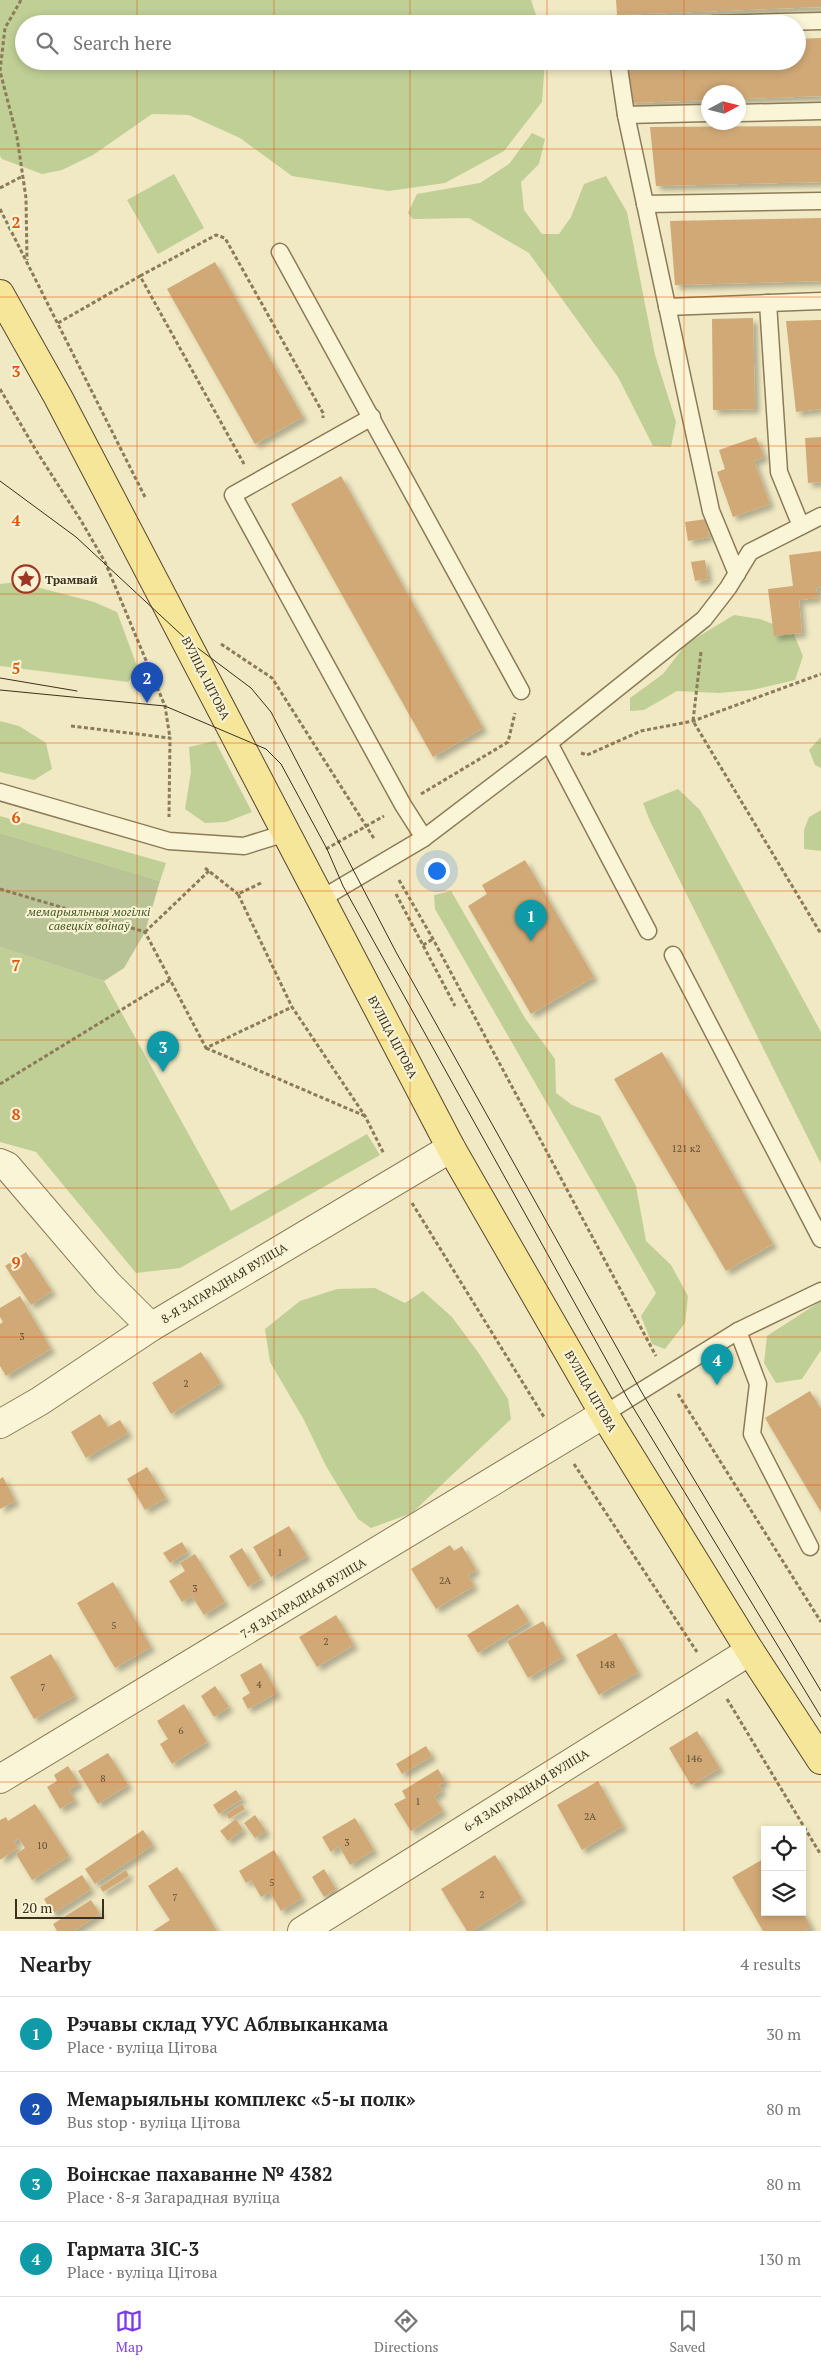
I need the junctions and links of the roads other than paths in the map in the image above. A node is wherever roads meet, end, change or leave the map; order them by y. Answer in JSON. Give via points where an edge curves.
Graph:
{"nodes":[{"id":1,"x":806,"y":21,"type":"edge"},
{"id":2,"x":821,"y":21,"type":"edge"},
{"id":3,"x":619,"y":70,"type":"edge"},
{"id":4,"x":821,"y":112,"type":"edge"},
{"id":5,"x":701,"y":113,"type":"edge"},
{"id":6,"x":746,"y":113,"type":"edge"},
{"id":7,"x":626,"y":115,"type":"junction"},
{"id":8,"x":821,"y":201,"type":"edge"},
{"id":9,"x":645,"y":204,"type":"junction"},
{"id":10,"x":280,"y":252,"type":"dead end"},
{"id":11,"x":0,"y":294,"type":"edge"},
{"id":12,"x":821,"y":301,"type":"edge"},
{"id":13,"x":768,"y":303,"type":"junction"},
{"id":14,"x":667,"y":307,"type":"junction"},
{"id":15,"x":372,"y":417,"type":"junction"},
{"id":16,"x":821,"y":516,"type":"edge"},
{"id":17,"x":801,"y":526,"type":"junction"},
{"id":18,"x":737,"y":574,"type":"junction"},
{"id":19,"x":521,"y":691,"type":"road end"},
{"id":20,"x":548,"y":743,"type":"junction"},
{"id":21,"x":0,"y":792,"type":"edge"},
{"id":22,"x":286,"y":833,"type":"junction"},
{"id":23,"x":424,"y":838,"type":"junction"},
{"id":24,"x":321,"y":899,"type":"junction"},
{"id":25,"x":648,"y":931,"type":"dead end"},
{"id":26,"x":674,"y":955,"type":"dead end"},
{"id":27,"x":451,"y":1148,"type":"junction"},
{"id":28,"x":0,"y":1163,"type":"edge"},
{"id":29,"x":821,"y":1239,"type":"edge"},
{"id":30,"x":821,"y":1291,"type":"edge"},
{"id":31,"x":151,"y":1327,"type":"junction"},
{"id":32,"x":738,"y":1331,"type":"junction"},
{"id":33,"x":604,"y":1414,"type":"junction"},
{"id":34,"x":0,"y":1424,"type":"edge"},
{"id":35,"x":810,"y":1547,"type":"dead end"},
{"id":36,"x":750,"y":1651,"type":"junction"},
{"id":37,"x":821,"y":1760,"type":"edge"},
{"id":38,"x":0,"y":1779,"type":"edge"},
{"id":39,"x":302,"y":1931,"type":"edge"}],
"edges":[{"from":1,"to":2,"type":"lane"},
{"from":3,"to":7,"type":"lane"},
{"from":4,"to":6,"type":"lane"},
{"from":5,"to":7,"type":"lane"},
{"from":7,"to":9,"type":"lane"},
{"from":8,"to":9,"type":"lane"},
{"from":9,"to":14,"type":"lane"},
{"from":10,"to":15,"type":"lane"},
{"from":11,"to":22,"type":"main road","name":"ВУЛІЦА ЦІТОВА","via":[[58,397]]},
{"from":12,"to":13,"type":"lane"},
{"from":13,"to":14,"type":"lane"},
{"from":13,"to":17,"type":"lane","via":[[779,472]]},
{"from":14,"to":18,"type":"lane","via":[[711,511]]},
{"from":15,"to":19,"type":"lane"},
{"from":15,"to":23,"type":"lane","via":[[233,495]]},
{"from":16,"to":17,"type":"lane"},
{"from":17,"to":18,"type":"lane","via":[[750,552]]},
{"from":18,"to":20,"type":"lane","via":[[704,619]]},
{"from":20,"to":23,"type":"lane"},
{"from":20,"to":25,"type":"lane"},
{"from":21,"to":22,"type":"lane","via":[[169,841],[244,846]]},
{"from":22,"to":24,"type":"main road","name":"ВУЛІЦА ЦІТОВА"},
{"from":23,"to":24,"type":"lane"},
{"from":24,"to":27,"type":"main road","name":"ВУЛІЦА ЦІТОВА"},
{"from":26,"to":29,"type":"lane"},
{"from":27,"to":31,"type":"street","name":"8-Я ЗАГАРАДНАЯ ВУЛІЦА"},
{"from":27,"to":33,"type":"main road","name":"ВУЛІЦА ЦІТОВА"},
{"from":28,"to":31,"type":"street","via":[[7,1166],[107,1283]]},
{"from":30,"to":32,"type":"lane"},
{"from":31,"to":34,"type":"street","name":"8-Я ЗАГАРАДНАЯ ВУЛІЦА"},
{"from":32,"to":33,"type":"lane"},
{"from":32,"to":35,"type":"lane","via":[[758,1384],[752,1434]]},
{"from":33,"to":36,"type":"main road","name":"ВУЛІЦА ЦІТОВА"},
{"from":33,"to":38,"type":"street","name":"7-Я ЗАГАРАДНАЯ ВУЛІЦА"},
{"from":36,"to":37,"type":"main road","name":"ВУЛІЦА ЦІТОВА"},
{"from":36,"to":39,"type":"street","name":"6-Я ЗАГАРАДНАЯ ВУЛІЦА"}]}
